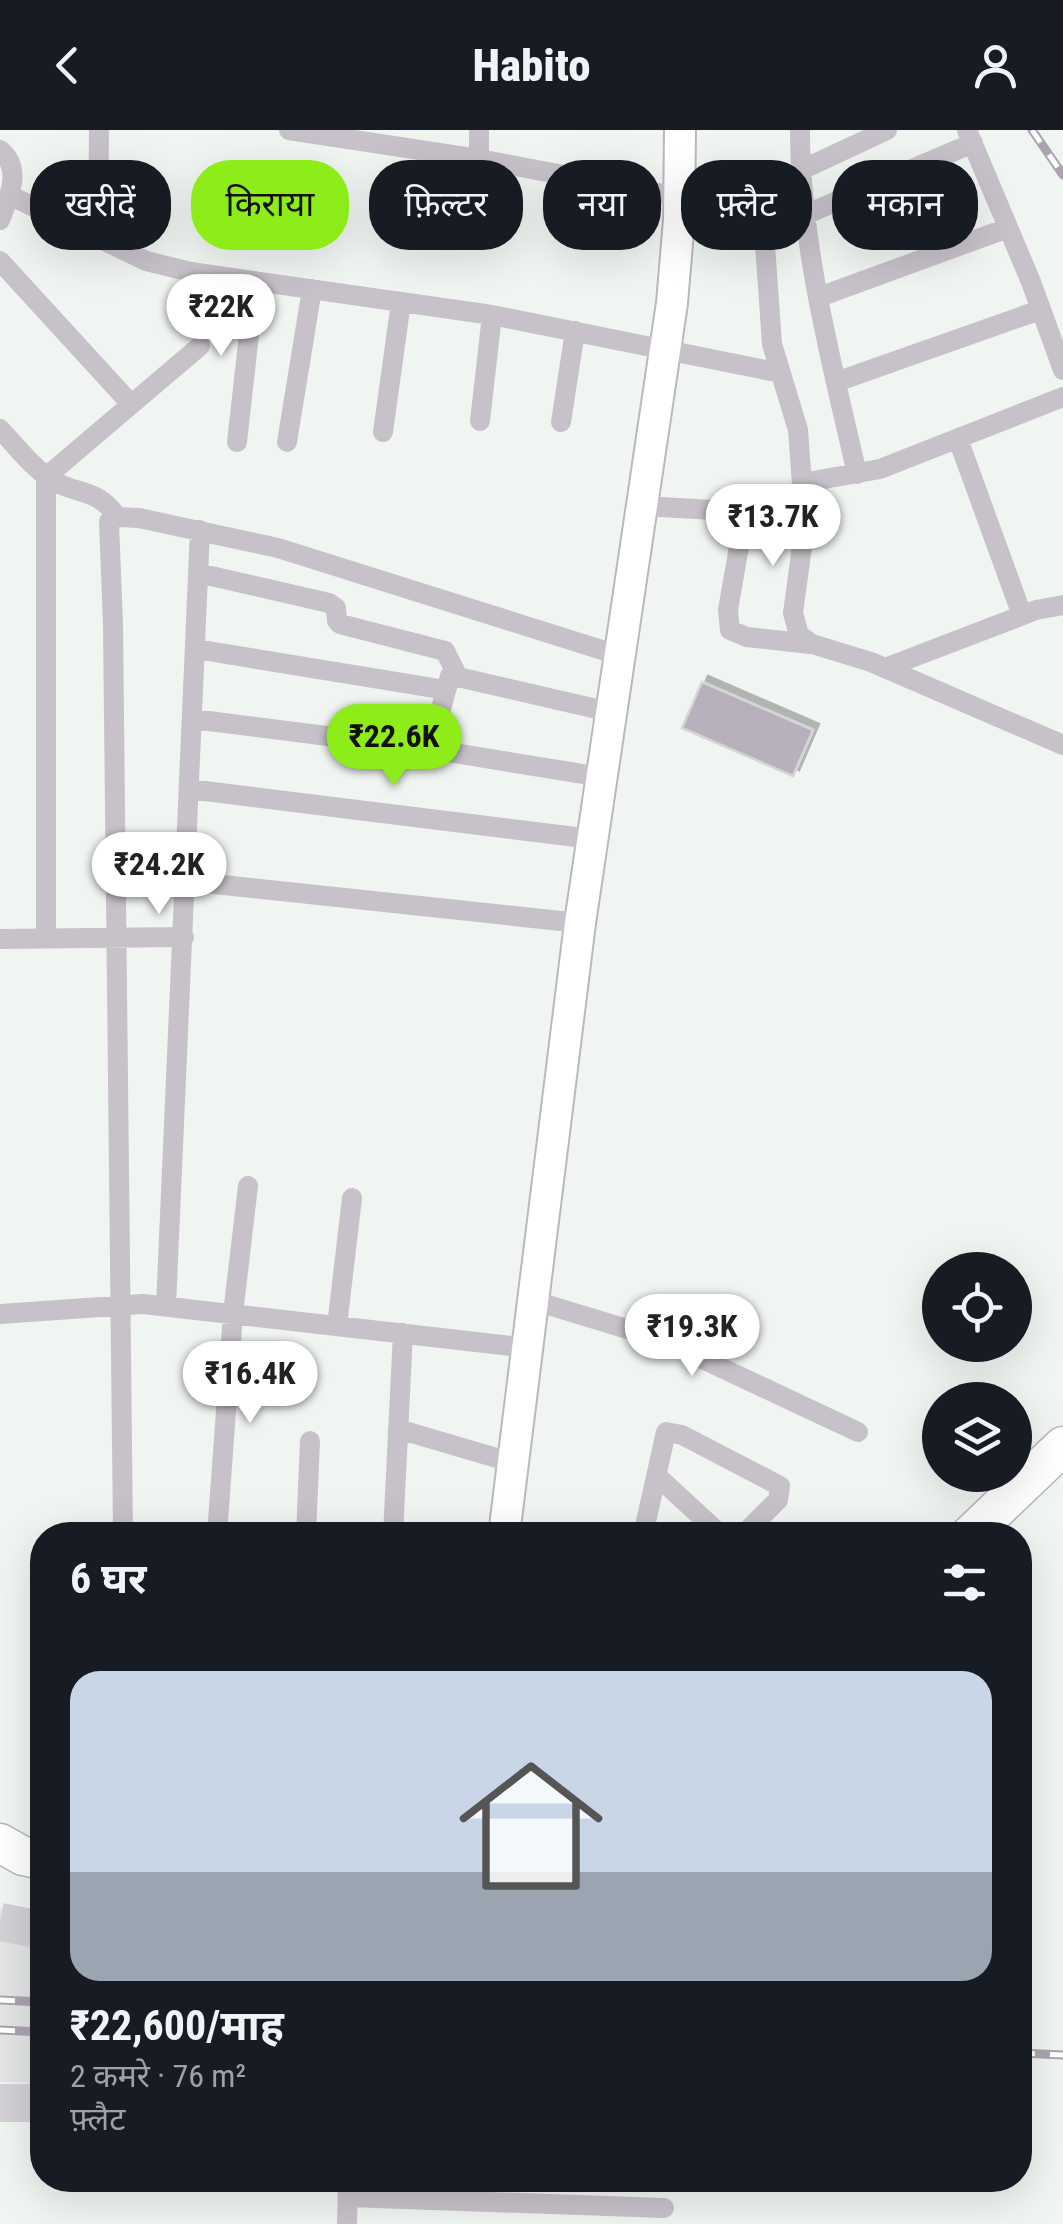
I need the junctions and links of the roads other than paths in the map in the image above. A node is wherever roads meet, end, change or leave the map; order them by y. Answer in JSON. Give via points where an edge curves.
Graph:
{"nodes":[{"id":1,"x":99,"y":130,"type":"edge"},
{"id":2,"x":289,"y":130,"type":"edge"},
{"id":3,"x":478,"y":130,"type":"edge"},
{"id":4,"x":680,"y":130,"type":"edge"},
{"id":5,"x":800,"y":130,"type":"edge"},
{"id":6,"x":887,"y":130,"type":"edge"},
{"id":7,"x":970,"y":136,"type":"edge"},
{"id":8,"x":0,"y":150,"type":"edge"},
{"id":9,"x":479,"y":158,"type":"junction"},
{"id":10,"x":99,"y":160,"type":"edge"},
{"id":11,"x":801,"y":160,"type":"edge"},
{"id":12,"x":812,"y":163,"type":"edge"},
{"id":13,"x":10,"y":195,"type":"junction"},
{"id":14,"x":30,"y":205,"type":"edge"},
{"id":15,"x":679,"y":208,"type":"junction"},
{"id":16,"x":812,"y":212,"type":"edge"},
{"id":17,"x":0,"y":220,"type":"edge"},
{"id":18,"x":1008,"y":228,"type":"junction"},
{"id":19,"x":812,"y":246,"type":"edge"},
{"id":20,"x":123,"y":250,"type":"edge"},
{"id":21,"x":766,"y":250,"type":"edge"},
{"id":22,"x":0,"y":261,"type":"edge"},
{"id":23,"x":255,"y":281,"type":"junction"},
{"id":24,"x":312,"y":289,"type":"junction"},
{"id":25,"x":820,"y":296,"type":"junction"},
{"id":26,"x":401,"y":302,"type":"junction"},
{"id":27,"x":1040,"y":310,"type":"junction"},
{"id":28,"x":492,"y":315,"type":"junction"},
{"id":29,"x":576,"y":330,"type":"junction"},
{"id":30,"x":200,"y":346,"type":"dead end"},
{"id":31,"x":666,"y":348,"type":"junction"},
{"id":32,"x":1063,"y":370,"type":"edge"},
{"id":33,"x":781,"y":373,"type":"junction"},
{"id":34,"x":836,"y":382,"type":"junction"},
{"id":35,"x":1063,"y":398,"type":"edge"},
{"id":36,"x":131,"y":404,"type":"junction"},
{"id":37,"x":480,"y":421,"type":"dead end"},
{"id":38,"x":561,"y":422,"type":"dead end"},
{"id":39,"x":0,"y":429,"type":"edge"},
{"id":40,"x":383,"y":432,"type":"dead end"},
{"id":41,"x":958,"y":439,"type":"junction"},
{"id":42,"x":237,"y":442,"type":"dead end"},
{"id":43,"x":287,"y":442,"type":"dead end"},
{"id":44,"x":857,"y":474,"type":"junction"},
{"id":45,"x":46,"y":477,"type":"junction"},
{"id":46,"x":802,"y":483,"type":"junction"},
{"id":47,"x":642,"y":506,"type":"junction"},
{"id":48,"x":745,"y":512,"type":"junction"},
{"id":49,"x":804,"y":514,"type":"junction"},
{"id":50,"x":117,"y":517,"type":"junction"},
{"id":51,"x":200,"y":530,"type":"junction"},
{"id":52,"x":198,"y":573,"type":"junction"},
{"id":53,"x":1063,"y":605,"type":"edge"},
{"id":54,"x":1022,"y":615,"type":"junction"},
{"id":55,"x":812,"y":644,"type":"junction"},
{"id":56,"x":196,"y":649,"type":"junction"},
{"id":57,"x":618,"y":654,"type":"junction"},
{"id":58,"x":885,"y":668,"type":"junction"},
{"id":59,"x":449,"y":680,"type":"junction"},
{"id":60,"x":610,"y":712,"type":"junction"},
{"id":61,"x":193,"y":719,"type":"junction"},
{"id":62,"x":1063,"y":745,"type":"edge"},
{"id":63,"x":430,"y":749,"type":"junction"},
{"id":64,"x":601,"y":776,"type":"junction"},
{"id":65,"x":189,"y":789,"type":"junction"},
{"id":66,"x":592,"y":839,"type":"junction"},
{"id":67,"x":186,"y":881,"type":"junction"},
{"id":68,"x":580,"y":924,"type":"junction"},
{"id":69,"x":117,"y":936,"type":"junction"},
{"id":70,"x":184,"y":937,"type":"junction"},
{"id":71,"x":46,"y":938,"type":"junction"},
{"id":72,"x":0,"y":939,"type":"edge"},
{"id":73,"x":248,"y":1186,"type":"dead end"},
{"id":74,"x":352,"y":1198,"type":"dead end"},
{"id":75,"x":535,"y":1301,"type":"junction"},
{"id":76,"x":121,"y":1303,"type":"junction"},
{"id":77,"x":166,"y":1306,"type":"junction"},
{"id":78,"x":0,"y":1314,"type":"edge"},
{"id":79,"x":234,"y":1314,"type":"junction"},
{"id":80,"x":336,"y":1326,"type":"junction"},
{"id":81,"x":403,"y":1334,"type":"junction"},
{"id":82,"x":529,"y":1348,"type":"junction"},
{"id":83,"x":398,"y":1429,"type":"junction"},
{"id":84,"x":858,"y":1432,"type":"dead end"},
{"id":85,"x":310,"y":1440,"type":"dead end"},
{"id":86,"x":1063,"y":1446,"type":"edge"},
{"id":87,"x":514,"y":1464,"type":"junction"},
{"id":88,"x":656,"y":1474,"type":"junction"},
{"id":89,"x":123,"y":1522,"type":"edge"},
{"id":90,"x":219,"y":1522,"type":"edge"},
{"id":91,"x":307,"y":1522,"type":"edge"},
{"id":92,"x":394,"y":1522,"type":"edge"},
{"id":93,"x":506,"y":1522,"type":"edge"},
{"id":94,"x":646,"y":1522,"type":"edge"},
{"id":95,"x":707,"y":1522,"type":"edge"},
{"id":96,"x":756,"y":1522,"type":"edge"},
{"id":97,"x":984,"y":1522,"type":"edge"},
{"id":98,"x":0,"y":1842,"type":"edge"},
{"id":99,"x":30,"y":1857,"type":"edge"},
{"id":100,"x":0,"y":1866,"type":"edge"},
{"id":101,"x":30,"y":1877,"type":"edge"},
{"id":102,"x":348,"y":2192,"type":"edge"},
{"id":103,"x":411,"y":2192,"type":"edge"},
{"id":104,"x":664,"y":2208,"type":"dead end"},
{"id":105,"x":347,"y":2224,"type":"edge"}],
"edges":[{"from":1,"to":10,"type":"street"},
{"from":2,"to":9,"type":"street"},
{"from":3,"to":9,"type":"street"},
{"from":4,"to":15,"type":"main road"},
{"from":5,"to":11,"type":"street"},
{"from":6,"to":12,"type":"street"},
{"from":7,"to":16,"type":"street"},
{"from":7,"to":18,"type":"street"},
{"from":8,"to":13,"type":"street","via":[[12,165]]},
{"from":9,"to":15,"type":"street"},
{"from":13,"to":14,"type":"street"},
{"from":13,"to":17,"type":"street"},
{"from":15,"to":31,"type":"main road"},
{"from":18,"to":25,"type":"street"},
{"from":18,"to":27,"type":"street"},
{"from":19,"to":25,"type":"street"},
{"from":20,"to":23,"type":"street","via":[[190,272]]},
{"from":21,"to":33,"type":"street","via":[[772,344]]},
{"from":22,"to":36,"type":"street"},
{"from":23,"to":24,"type":"street"},
{"from":23,"to":42,"type":"street"},
{"from":24,"to":26,"type":"street"},
{"from":24,"to":43,"type":"street"},
{"from":25,"to":34,"type":"street"},
{"from":26,"to":28,"type":"street"},
{"from":26,"to":40,"type":"street"},
{"from":27,"to":32,"type":"street"},
{"from":27,"to":34,"type":"street"},
{"from":28,"to":29,"type":"street"},
{"from":28,"to":37,"type":"street"},
{"from":29,"to":31,"type":"street"},
{"from":29,"to":38,"type":"street"},
{"from":30,"to":36,"type":"street"},
{"from":31,"to":33,"type":"street"},
{"from":31,"to":47,"type":"main road"},
{"from":33,"to":46,"type":"street","via":[[796,416]]},
{"from":34,"to":44,"type":"street"},
{"from":35,"to":41,"type":"street"},
{"from":36,"to":45,"type":"street"},
{"from":39,"to":45,"type":"street"},
{"from":41,"to":44,"type":"street"},
{"from":41,"to":54,"type":"street"},
{"from":44,"to":46,"type":"street"},
{"from":45,"to":50,"type":"street","via":[[102,498]]},
{"from":45,"to":71,"type":"street"},
{"from":46,"to":49,"type":"street"},
{"from":47,"to":48,"type":"street"},
{"from":47,"to":57,"type":"main road"},
{"from":48,"to":49,"type":"street"},
{"from":48,"to":55,"type":"street","via":[[730,630]]},
{"from":49,"to":55,"type":"street","via":[[792,613],[799,635]]},
{"from":50,"to":51,"type":"street"},
{"from":50,"to":69,"type":"street","via":[[108,530]]},
{"from":51,"to":52,"type":"street"},
{"from":51,"to":57,"type":"street"},
{"from":52,"to":56,"type":"street"},
{"from":52,"to":59,"type":"street","via":[[328,603],[340,624],[446,651]]},
{"from":53,"to":54,"type":"street"},
{"from":54,"to":58,"type":"street"},
{"from":55,"to":58,"type":"street"},
{"from":56,"to":59,"type":"street"},
{"from":56,"to":61,"type":"street"},
{"from":57,"to":60,"type":"main road"},
{"from":58,"to":62,"type":"street"},
{"from":59,"to":60,"type":"street"},
{"from":59,"to":63,"type":"street"},
{"from":60,"to":64,"type":"main road"},
{"from":61,"to":63,"type":"street"},
{"from":61,"to":65,"type":"street"},
{"from":63,"to":64,"type":"street"},
{"from":64,"to":66,"type":"main road"},
{"from":65,"to":66,"type":"street"},
{"from":65,"to":67,"type":"street"},
{"from":66,"to":68,"type":"main road"},
{"from":67,"to":68,"type":"street"},
{"from":67,"to":70,"type":"street"},
{"from":68,"to":75,"type":"main road"},
{"from":69,"to":70,"type":"street"},
{"from":69,"to":71,"type":"street"},
{"from":69,"to":76,"type":"street"},
{"from":70,"to":77,"type":"street"},
{"from":71,"to":72,"type":"street"},
{"from":73,"to":79,"type":"street"},
{"from":74,"to":80,"type":"street"},
{"from":75,"to":82,"type":"main road"},
{"from":75,"to":84,"type":"street","via":[[660,1339]]},
{"from":76,"to":77,"type":"street"},
{"from":76,"to":78,"type":"street"},
{"from":76,"to":89,"type":"street"},
{"from":77,"to":79,"type":"street"},
{"from":79,"to":80,"type":"street"},
{"from":79,"to":90,"type":"street"},
{"from":80,"to":81,"type":"street"},
{"from":81,"to":82,"type":"street"},
{"from":81,"to":83,"type":"street"},
{"from":82,"to":87,"type":"main road"},
{"from":83,"to":87,"type":"street"},
{"from":83,"to":92,"type":"street"},
{"from":85,"to":91,"type":"street"},
{"from":86,"to":97,"type":"highway"},
{"from":87,"to":93,"type":"main road"},
{"from":88,"to":94,"type":"street"},
{"from":88,"to":95,"type":"street"},
{"from":88,"to":96,"type":"street","via":[[662,1437],[672,1432],[780,1486],[778,1500]]},
{"from":98,"to":99,"type":"highway"},
{"from":100,"to":101,"type":"highway"},
{"from":102,"to":105,"type":"street"},
{"from":103,"to":104,"type":"street"}]}
